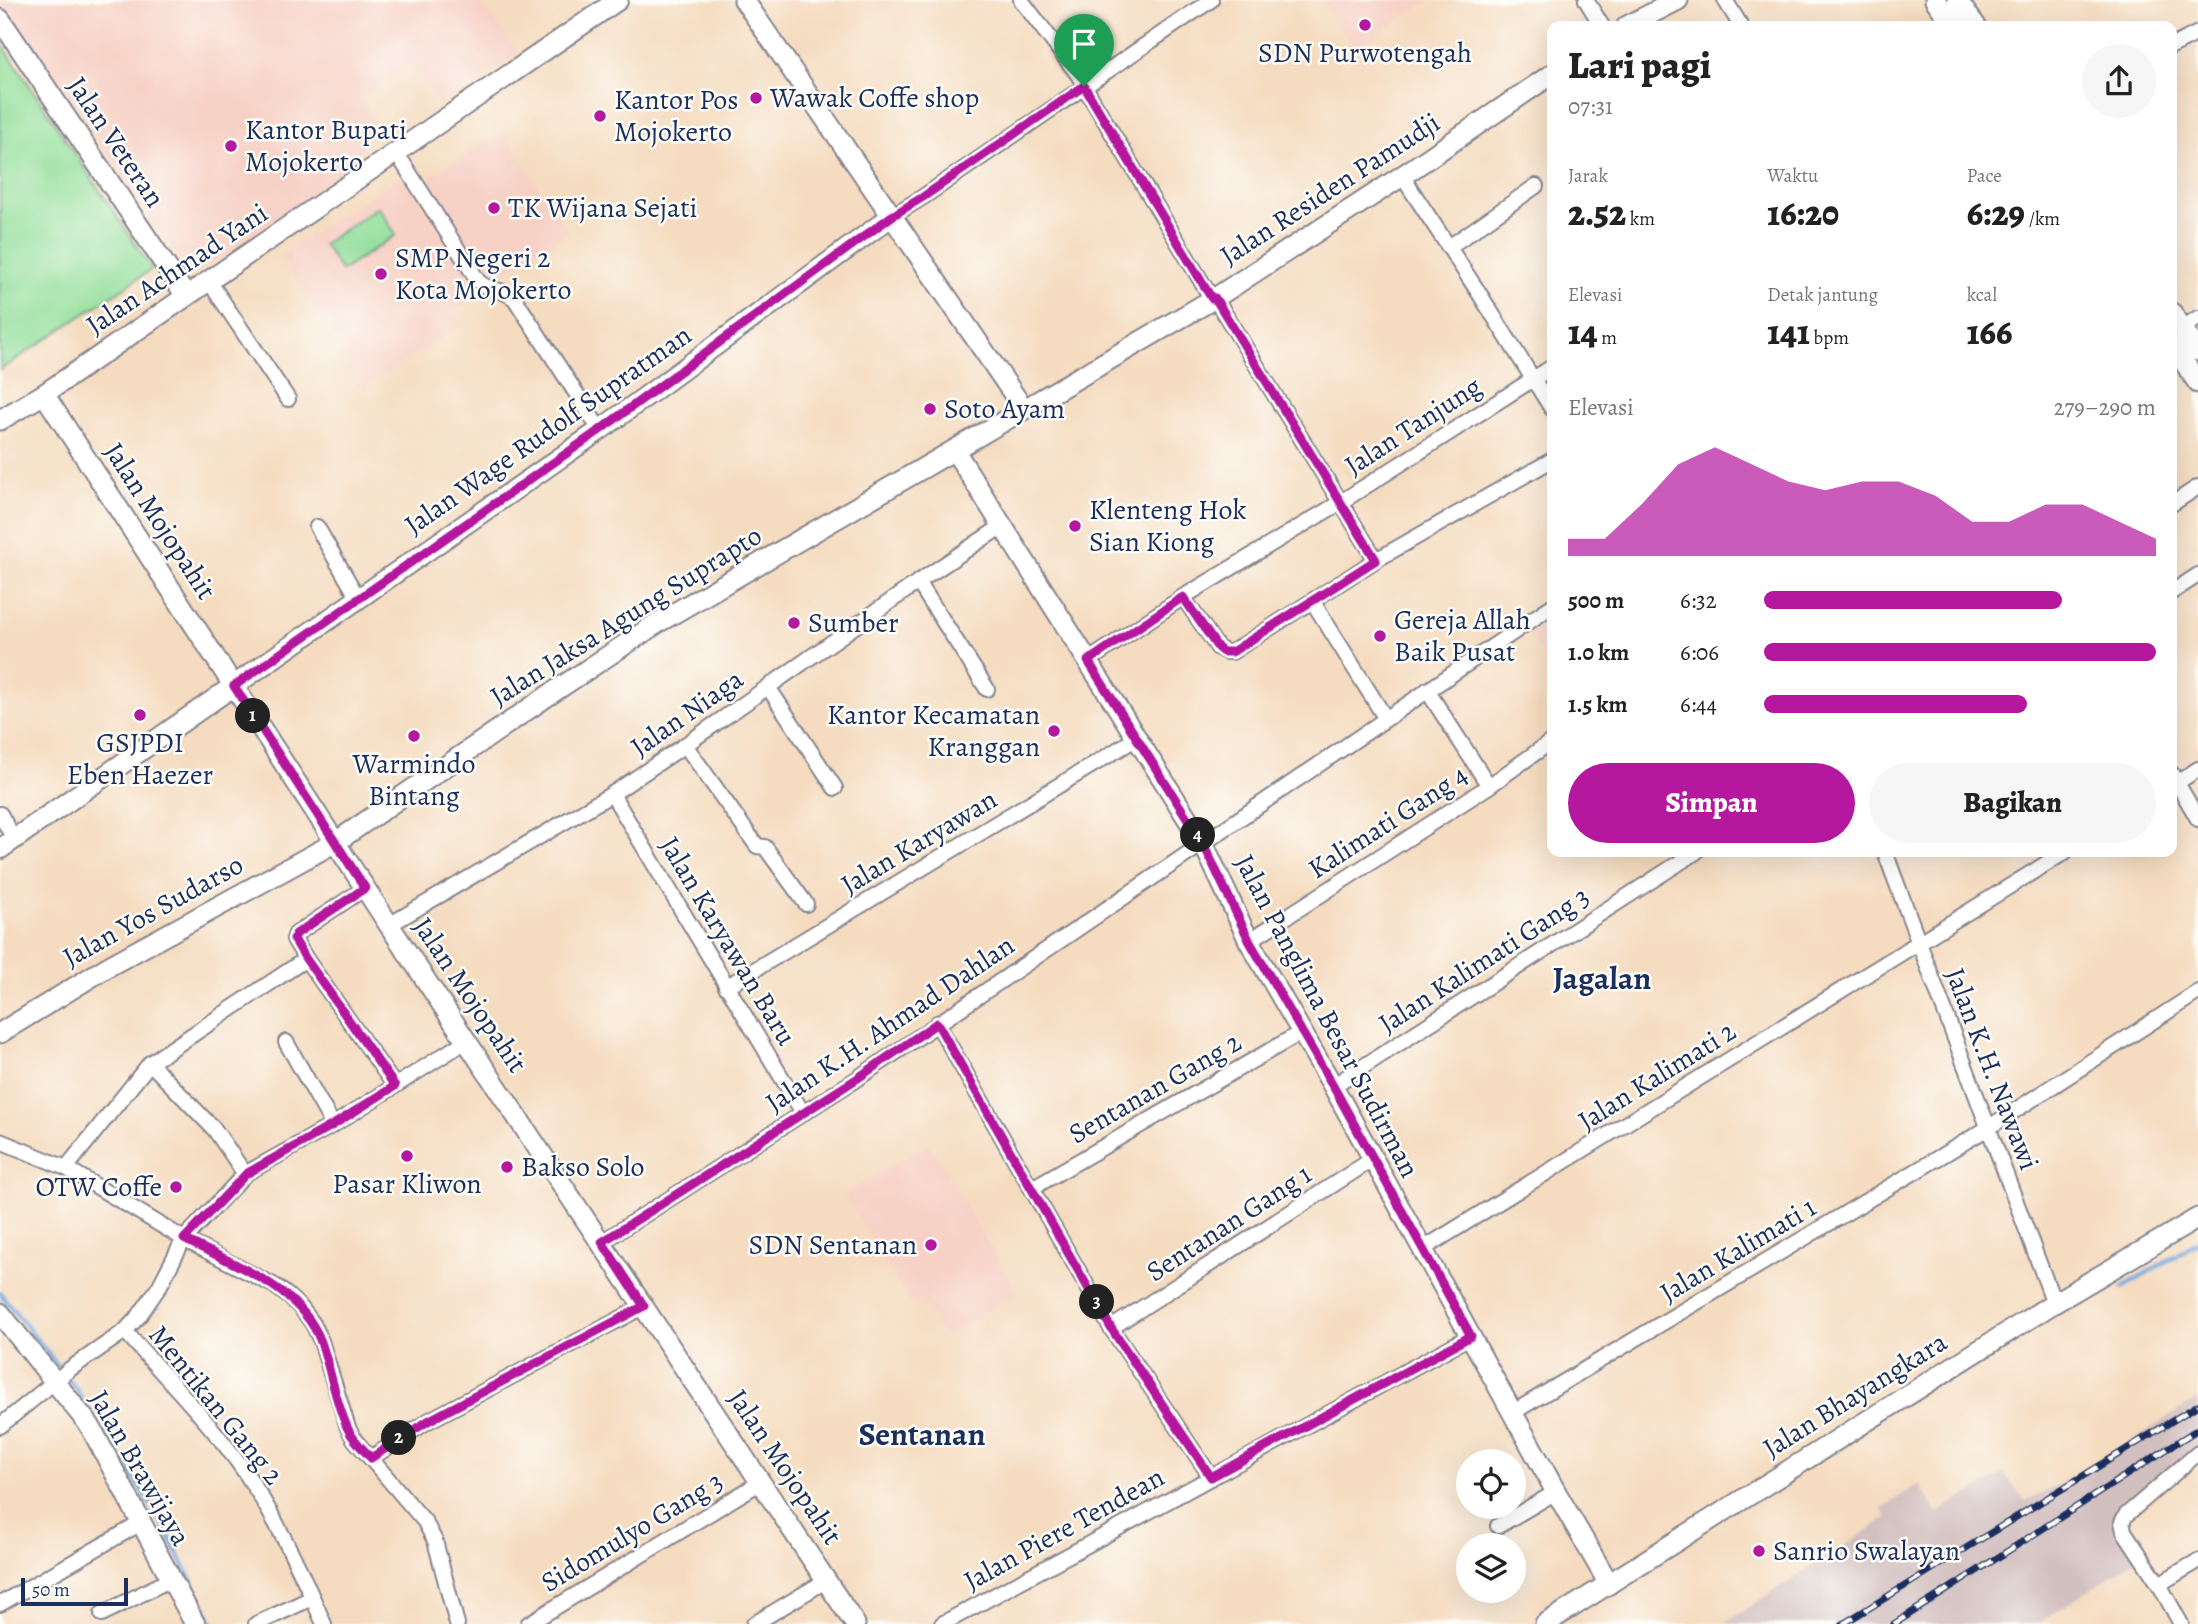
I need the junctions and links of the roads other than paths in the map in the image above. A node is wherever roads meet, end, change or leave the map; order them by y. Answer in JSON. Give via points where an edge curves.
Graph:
{"nodes":[{"id":1,"x":618,"y":0,"type":"edge"},
{"id":2,"x":744,"y":0,"type":"edge"},
{"id":3,"x":1021,"y":0,"type":"edge"},
{"id":4,"x":1211,"y":0,"type":"edge"},
{"id":5,"x":1586,"y":0,"type":"edge"},
{"id":6,"x":1678,"y":0,"type":"edge"},
{"id":7,"x":1725,"y":0,"type":"edge"},
{"id":8,"x":1935,"y":0,"type":"edge"},
{"id":9,"x":1957,"y":0,"type":"edge"},
{"id":10,"x":0,"y":19,"type":"edge"},
{"id":11,"x":1599,"y":21,"type":"edge"},
{"id":12,"x":1637,"y":21,"type":"edge"},
{"id":13,"x":1738,"y":21,"type":"edge"},
{"id":14,"x":1950,"y":21,"type":"edge"},
{"id":15,"x":1972,"y":21,"type":"edge"},
{"id":16,"x":2198,"y":33,"type":"edge"},
{"id":17,"x":2177,"y":44,"type":"edge"},
{"id":18,"x":1547,"y":77,"type":"edge"},
{"id":19,"x":1085,"y":86,"type":"junction"},
{"id":20,"x":396,"y":152,"type":"junction"},
{"id":21,"x":1402,"y":176,"type":"junction"},
{"id":22,"x":1536,"y":186,"type":"dead end"},
{"id":23,"x":892,"y":216,"type":"junction"},
{"id":24,"x":1449,"y":247,"type":"junction"},
{"id":25,"x":209,"y":281,"type":"junction"},
{"id":26,"x":186,"y":296,"type":"junction"},
{"id":27,"x":1214,"y":298,"type":"junction"},
{"id":28,"x":2185,"y":337,"type":"edge"},
{"id":29,"x":1547,"y":370,"type":"edge"},
{"id":30,"x":1533,"y":379,"type":"junction"},
{"id":31,"x":2198,"y":383,"type":"edge"},
{"id":32,"x":44,"y":394,"type":"junction"},
{"id":33,"x":288,"y":399,"type":"dead end"},
{"id":34,"x":1547,"y":401,"type":"edge"},
{"id":35,"x":1023,"y":408,"type":"junction"},
{"id":36,"x":0,"y":420,"type":"edge"},
{"id":37,"x":600,"y":430,"type":"junction"},
{"id":38,"x":955,"y":451,"type":"junction"},
{"id":39,"x":1547,"y":463,"type":"edge"},
{"id":40,"x":2198,"y":487,"type":"edge"},
{"id":41,"x":2177,"y":500,"type":"edge"},
{"id":42,"x":1341,"y":502,"type":"junction"},
{"id":43,"x":1002,"y":526,"type":"junction"},
{"id":44,"x":317,"y":527,"type":"dead end"},
{"id":45,"x":1376,"y":560,"type":"junction"},
{"id":46,"x":2198,"y":575,"type":"edge"},
{"id":47,"x":918,"y":582,"type":"junction"},
{"id":48,"x":2177,"y":589,"type":"edge"},
{"id":49,"x":1183,"y":597,"type":"junction"},
{"id":50,"x":358,"y":598,"type":"junction"},
{"id":51,"x":1313,"y":602,"type":"junction"},
{"id":52,"x":1547,"y":609,"type":"edge"},
{"id":53,"x":1088,"y":661,"type":"junction"},
{"id":54,"x":234,"y":686,"type":"junction"},
{"id":55,"x":768,"y":687,"type":"junction"},
{"id":56,"x":986,"y":689,"type":"dead end"},
{"id":57,"x":1427,"y":690,"type":"junction"},
{"id":58,"x":1386,"y":719,"type":"junction"},
{"id":59,"x":1137,"y":738,"type":"junction"},
{"id":60,"x":685,"y":745,"type":"junction"},
{"id":61,"x":1547,"y":745,"type":"edge"},
{"id":62,"x":2198,"y":769,"type":"edge"},
{"id":63,"x":2177,"y":778,"type":"edge"},
{"id":64,"x":1489,"y":786,"type":"junction"},
{"id":65,"x":2177,"y":786,"type":"edge"},
{"id":66,"x":835,"y":789,"type":"dead end"},
{"id":67,"x":612,"y":794,"type":"junction"},
{"id":68,"x":0,"y":814,"type":"edge"},
{"id":69,"x":2198,"y":819,"type":"edge"},
{"id":70,"x":336,"y":842,"type":"junction"},
{"id":71,"x":1203,"y":843,"type":"junction"},
{"id":72,"x":7,"y":844,"type":"edge"},
{"id":73,"x":1688,"y":857,"type":"edge"},
{"id":74,"x":1887,"y":857,"type":"edge"},
{"id":75,"x":2057,"y":857,"type":"edge"},
{"id":76,"x":365,"y":888,"type":"junction"},
{"id":77,"x":806,"y":904,"type":"dead end"},
{"id":78,"x":389,"y":925,"type":"junction"},
{"id":79,"x":1250,"y":942,"type":"junction"},
{"id":80,"x":1918,"y":944,"type":"junction"},
{"id":81,"x":306,"y":959,"type":"junction"},
{"id":82,"x":726,"y":987,"type":"junction"},
{"id":83,"x":2198,"y":992,"type":"edge"},
{"id":84,"x":937,"y":1023,"type":"junction"},
{"id":85,"x":0,"y":1032,"type":"edge"},
{"id":86,"x":1302,"y":1032,"type":"junction"},
{"id":87,"x":466,"y":1041,"type":"junction"},
{"id":88,"x":286,"y":1042,"type":"dead end"},
{"id":89,"x":150,"y":1063,"type":"junction"},
{"id":90,"x":395,"y":1086,"type":"junction"},
{"id":91,"x":1333,"y":1086,"type":"junction"},
{"id":92,"x":803,"y":1113,"type":"junction"},
{"id":93,"x":333,"y":1125,"type":"junction"},
{"id":94,"x":1988,"y":1128,"type":"junction"},
{"id":95,"x":0,"y":1141,"type":"edge"},
{"id":96,"x":1373,"y":1159,"type":"junction"},
{"id":97,"x":66,"y":1168,"type":"junction"},
{"id":98,"x":246,"y":1174,"type":"junction"},
{"id":99,"x":1032,"y":1188,"type":"junction"},
{"id":100,"x":2198,"y":1218,"type":"edge"},
{"id":101,"x":184,"y":1239,"type":"junction"},
{"id":102,"x":602,"y":1242,"type":"junction"},
{"id":103,"x":1423,"y":1250,"type":"junction"},
{"id":104,"x":2054,"y":1303,"type":"junction"},
{"id":105,"x":644,"y":1306,"type":"junction"},
{"id":106,"x":4,"y":1325,"type":"edge"},
{"id":107,"x":1111,"y":1328,"type":"junction"},
{"id":108,"x":125,"y":1331,"type":"junction"},
{"id":109,"x":1471,"y":1336,"type":"junction"},
{"id":110,"x":62,"y":1375,"type":"junction"},
{"id":111,"x":1513,"y":1413,"type":"junction"},
{"id":112,"x":0,"y":1426,"type":"edge"},
{"id":113,"x":2198,"y":1453,"type":"edge"},
{"id":114,"x":371,"y":1458,"type":"junction"},
{"id":115,"x":1211,"y":1477,"type":"junction"},
{"id":116,"x":761,"y":1482,"type":"junction"},
{"id":117,"x":1556,"y":1492,"type":"junction"},
{"id":118,"x":141,"y":1523,"type":"junction"},
{"id":119,"x":1498,"y":1526,"type":"dead end"},
{"id":120,"x":2198,"y":1560,"type":"edge"},
{"id":121,"x":171,"y":1579,"type":"junction"},
{"id":122,"x":827,"y":1580,"type":"junction"},
{"id":123,"x":1609,"y":1584,"type":"junction"},
{"id":124,"x":2159,"y":1584,"type":"junction"},
{"id":125,"x":312,"y":1598,"type":"junction"},
{"id":126,"x":0,"y":1604,"type":"edge"},
{"id":127,"x":102,"y":1614,"type":"dead end"},
{"id":128,"x":195,"y":1624,"type":"edge"},
{"id":129,"x":256,"y":1624,"type":"edge"},
{"id":130,"x":324,"y":1624,"type":"edge"},
{"id":131,"x":457,"y":1624,"type":"edge"},
{"id":132,"x":528,"y":1624,"type":"edge"},
{"id":133,"x":754,"y":1624,"type":"edge"},
{"id":134,"x":855,"y":1624,"type":"edge"},
{"id":135,"x":942,"y":1624,"type":"edge"},
{"id":136,"x":1545,"y":1624,"type":"edge"},
{"id":137,"x":2181,"y":1624,"type":"edge"}],
"edges":[{"from":1,"to":20,"type":"street","name":"Jalan Achmad Yani"},
{"from":2,"to":23,"type":"street"},
{"from":3,"to":19,"type":"street"},
{"from":4,"to":19,"type":"street"},
{"from":5,"to":11,"type":"street"},
{"from":6,"to":12,"type":"street"},
{"from":7,"to":13,"type":"street"},
{"from":8,"to":14,"type":"street"},
{"from":9,"to":15,"type":"street"},
{"from":10,"to":26,"type":"street","name":"Jalan Veteran"},
{"from":16,"to":17,"type":"street"},
{"from":18,"to":21,"type":"street","name":"Jalan Residen Pamudji"},
{"from":19,"to":23,"type":"street"},
{"from":19,"to":27,"type":"street"},
{"from":20,"to":25,"type":"street","name":"Jalan Achmad Yani"},
{"from":20,"to":37,"type":"street","via":[[478,281],[515,299]]},
{"from":21,"to":24,"type":"street"},
{"from":21,"to":27,"type":"street","name":"Jalan Residen Pamudji"},
{"from":22,"to":24,"type":"street"},
{"from":23,"to":35,"type":"street"},
{"from":23,"to":37,"type":"street","name":"Jalan Wage Rudolf Supratman"},
{"from":24,"to":30,"type":"street"},
{"from":25,"to":26,"type":"street","name":"Jalan Achmad Yani"},
{"from":25,"to":33,"type":"street"},
{"from":26,"to":32,"type":"street","name":"Jalan Achmad Yani"},
{"from":27,"to":35,"type":"street","name":"Jalan Residen Pamudji"},
{"from":27,"to":42,"type":"street"},
{"from":28,"to":31,"type":"street"},
{"from":29,"to":30,"type":"street","name":"Jalan Tanjung"},
{"from":30,"to":34,"type":"street"},
{"from":30,"to":42,"type":"street","name":"Jalan Tanjung"},
{"from":32,"to":36,"type":"street","name":"Jalan Achmad Yani"},
{"from":32,"to":54,"type":"street","name":"Jalan Mojopahit"},
{"from":35,"to":38,"type":"street","name":"Jalan Residen Pamudji"},
{"from":37,"to":50,"type":"street","name":"Jalan Wage Rudolf Supratman"},
{"from":38,"to":43,"type":"street","name":"Jalan Panglima Besar Sudirman"},
{"from":38,"to":70,"type":"street","name":"Jalan Jaksa Agung Suprapto","via":[[659,622]]},
{"from":39,"to":45,"type":"street"},
{"from":40,"to":41,"type":"street"},
{"from":42,"to":45,"type":"street"},
{"from":42,"to":49,"type":"street","name":"Jalan Tanjung"},
{"from":43,"to":47,"type":"street","name":"Jalan Niaga"},
{"from":43,"to":53,"type":"street","name":"Jalan Panglima Besar Sudirman"},
{"from":44,"to":50,"type":"street"},
{"from":45,"to":51,"type":"street"},
{"from":46,"to":48,"type":"street"},
{"from":47,"to":55,"type":"street","name":"Jalan Niaga"},
{"from":47,"to":56,"type":"street"},
{"from":49,"to":51,"type":"street","via":[[1218,648],[1226,652]]},
{"from":49,"to":53,"type":"street","name":"Jalan Tanjung"},
{"from":50,"to":54,"type":"street","name":"Jalan Wage Rudolf Supratman"},
{"from":51,"to":58,"type":"street"},
{"from":52,"to":57,"type":"street","name":"Jalan K.H. Ahmad Dahlan"},
{"from":53,"to":59,"type":"street","name":"Jalan Panglima Besar Sudirman"},
{"from":54,"to":70,"type":"street","name":"Jalan Mojopahit"},
{"from":54,"to":72,"type":"street","name":"Jalan Wage Rudolf Supratman"},
{"from":55,"to":60,"type":"street","name":"Jalan Niaga"},
{"from":55,"to":66,"type":"street"},
{"from":57,"to":58,"type":"street","name":"Jalan K.H. Ahmad Dahlan"},
{"from":57,"to":64,"type":"street"},
{"from":58,"to":71,"type":"street","name":"Jalan K.H. Ahmad Dahlan"},
{"from":59,"to":71,"type":"street","name":"Jalan Panglima Besar Sudirman"},
{"from":59,"to":82,"type":"street","name":"Jalan Karyawan"},
{"from":60,"to":67,"type":"street","name":"Jalan Niaga"},
{"from":60,"to":77,"type":"street","via":[[757,846],[765,847]]},
{"from":61,"to":64,"type":"street","name":"Kalimati Gang 4"},
{"from":62,"to":63,"type":"street"},
{"from":64,"to":79,"type":"street","name":"Kalimati Gang 4"},
{"from":65,"to":69,"type":"street"},
{"from":67,"to":78,"type":"street","name":"Jalan Niaga"},
{"from":67,"to":82,"type":"street","name":"Jalan Karyawan Baru"},
{"from":68,"to":72,"type":"street"},
{"from":70,"to":76,"type":"street","name":"Jalan Mojopahit"},
{"from":70,"to":85,"type":"street","name":"Jalan Yos Sudarso","via":[[142,947]]},
{"from":71,"to":79,"type":"street","name":"Jalan Panglima Besar Sudirman"},
{"from":71,"to":84,"type":"street","name":"Jalan K.H. Ahmad Dahlan"},
{"from":73,"to":91,"type":"street","name":"Jalan Kalimati Gang 3"},
{"from":74,"to":80,"type":"street","name":"Jalan K.H. Nawawi"},
{"from":75,"to":80,"type":"street","name":"Jalan Kalimati 2"},
{"from":76,"to":78,"type":"street","name":"Jalan Mojopahit"},
{"from":76,"to":81,"type":"street","via":[[296,934],[295,942]]},
{"from":78,"to":87,"type":"street","name":"Jalan Mojopahit"},
{"from":79,"to":86,"type":"street","name":"Jalan Panglima Besar Sudirman"},
{"from":80,"to":94,"type":"street","name":"Jalan K.H. Nawawi"},
{"from":80,"to":103,"type":"street","name":"Jalan Kalimati 2"},
{"from":81,"to":89,"type":"street"},
{"from":81,"to":90,"type":"street"},
{"from":82,"to":92,"type":"street","name":"Jalan Karyawan Baru"},
{"from":83,"to":94,"type":"street","name":"Jalan Kalimati 1"},
{"from":84,"to":92,"type":"street","name":"Jalan K.H. Ahmad Dahlan"},
{"from":84,"to":99,"type":"street"},
{"from":86,"to":91,"type":"street","name":"Jalan Panglima Besar Sudirman"},
{"from":86,"to":99,"type":"street","name":"Sentanan Gang 2"},
{"from":87,"to":90,"type":"street"},
{"from":87,"to":102,"type":"street","name":"Jalan Mojopahit"},
{"from":88,"to":93,"type":"street"},
{"from":89,"to":97,"type":"street"},
{"from":89,"to":98,"type":"street","via":[[215,1130]]},
{"from":90,"to":93,"type":"street"},
{"from":91,"to":96,"type":"street","name":"Jalan Panglima Besar Sudirman"},
{"from":92,"to":102,"type":"street","name":"Jalan K.H. Ahmad Dahlan"},
{"from":93,"to":98,"type":"street"},
{"from":94,"to":104,"type":"street","name":"Jalan K.H. Nawawi"},
{"from":94,"to":111,"type":"street","name":"Jalan Kalimati 1"},
{"from":95,"to":97,"type":"street"},
{"from":96,"to":103,"type":"street","name":"Jalan Panglima Besar Sudirman"},
{"from":96,"to":107,"type":"street","name":"Sentanan Gang 1"},
{"from":97,"to":101,"type":"street"},
{"from":98,"to":101,"type":"street"},
{"from":99,"to":107,"type":"street"},
{"from":100,"to":104,"type":"street","name":"Jalan Bhayangkara"},
{"from":101,"to":108,"type":"street","via":[[159,1287]]},
{"from":101,"to":114,"type":"street","via":[[275,1286],[301,1308],[321,1340],[348,1428]]},
{"from":102,"to":105,"type":"street","name":"Jalan Mojopahit"},
{"from":103,"to":109,"type":"street","name":"Jalan Panglima Besar Sudirman"},
{"from":104,"to":123,"type":"street","name":"Jalan Bhayangkara"},
{"from":105,"to":114,"type":"street","via":[[428,1421]]},
{"from":105,"to":116,"type":"street","name":"Jalan Mojopahit"},
{"from":106,"to":110,"type":"street","name":"Jalan Brawijaya"},
{"from":107,"to":115,"type":"street"},
{"from":108,"to":110,"type":"street"},
{"from":108,"to":125,"type":"street","name":"Mentikan Gang 2","via":[[255,1487]]},
{"from":109,"to":111,"type":"street","name":"Jalan Panglima Besar Sudirman"},
{"from":109,"to":115,"type":"street","name":"Jalan Piere Tendean"},
{"from":110,"to":112,"type":"street"},
{"from":110,"to":118,"type":"street","name":"Jalan Brawijaya"},
{"from":111,"to":117,"type":"street","name":"Jalan Panglima Besar Sudirman"},
{"from":113,"to":124,"type":"street","via":[[2122,1522]]},
{"from":114,"to":131,"type":"street","via":[[425,1522],[435,1541]]},
{"from":115,"to":135,"type":"street","name":"Jalan Piere Tendean"},
{"from":116,"to":122,"type":"street","name":"Jalan Mojopahit"},
{"from":116,"to":132,"type":"street","name":"Sidomulyo Gang 3"},
{"from":117,"to":119,"type":"street"},
{"from":117,"to":123,"type":"street","name":"Jalan Panglima Besar Sudirman"},
{"from":118,"to":121,"type":"street","name":"Jalan Brawijaya"},
{"from":118,"to":126,"type":"street"},
{"from":120,"to":124,"type":"street"},
{"from":121,"to":127,"type":"street"},
{"from":121,"to":128,"type":"street","name":"Jalan Brawijaya"},
{"from":122,"to":133,"type":"street"},
{"from":122,"to":134,"type":"street","name":"Jalan Mojopahit"},
{"from":123,"to":136,"type":"street","name":"Jalan Bhayangkara"},
{"from":124,"to":137,"type":"street"},
{"from":125,"to":129,"type":"street"},
{"from":125,"to":130,"type":"street","name":"Mentikan Gang 2"}]}
